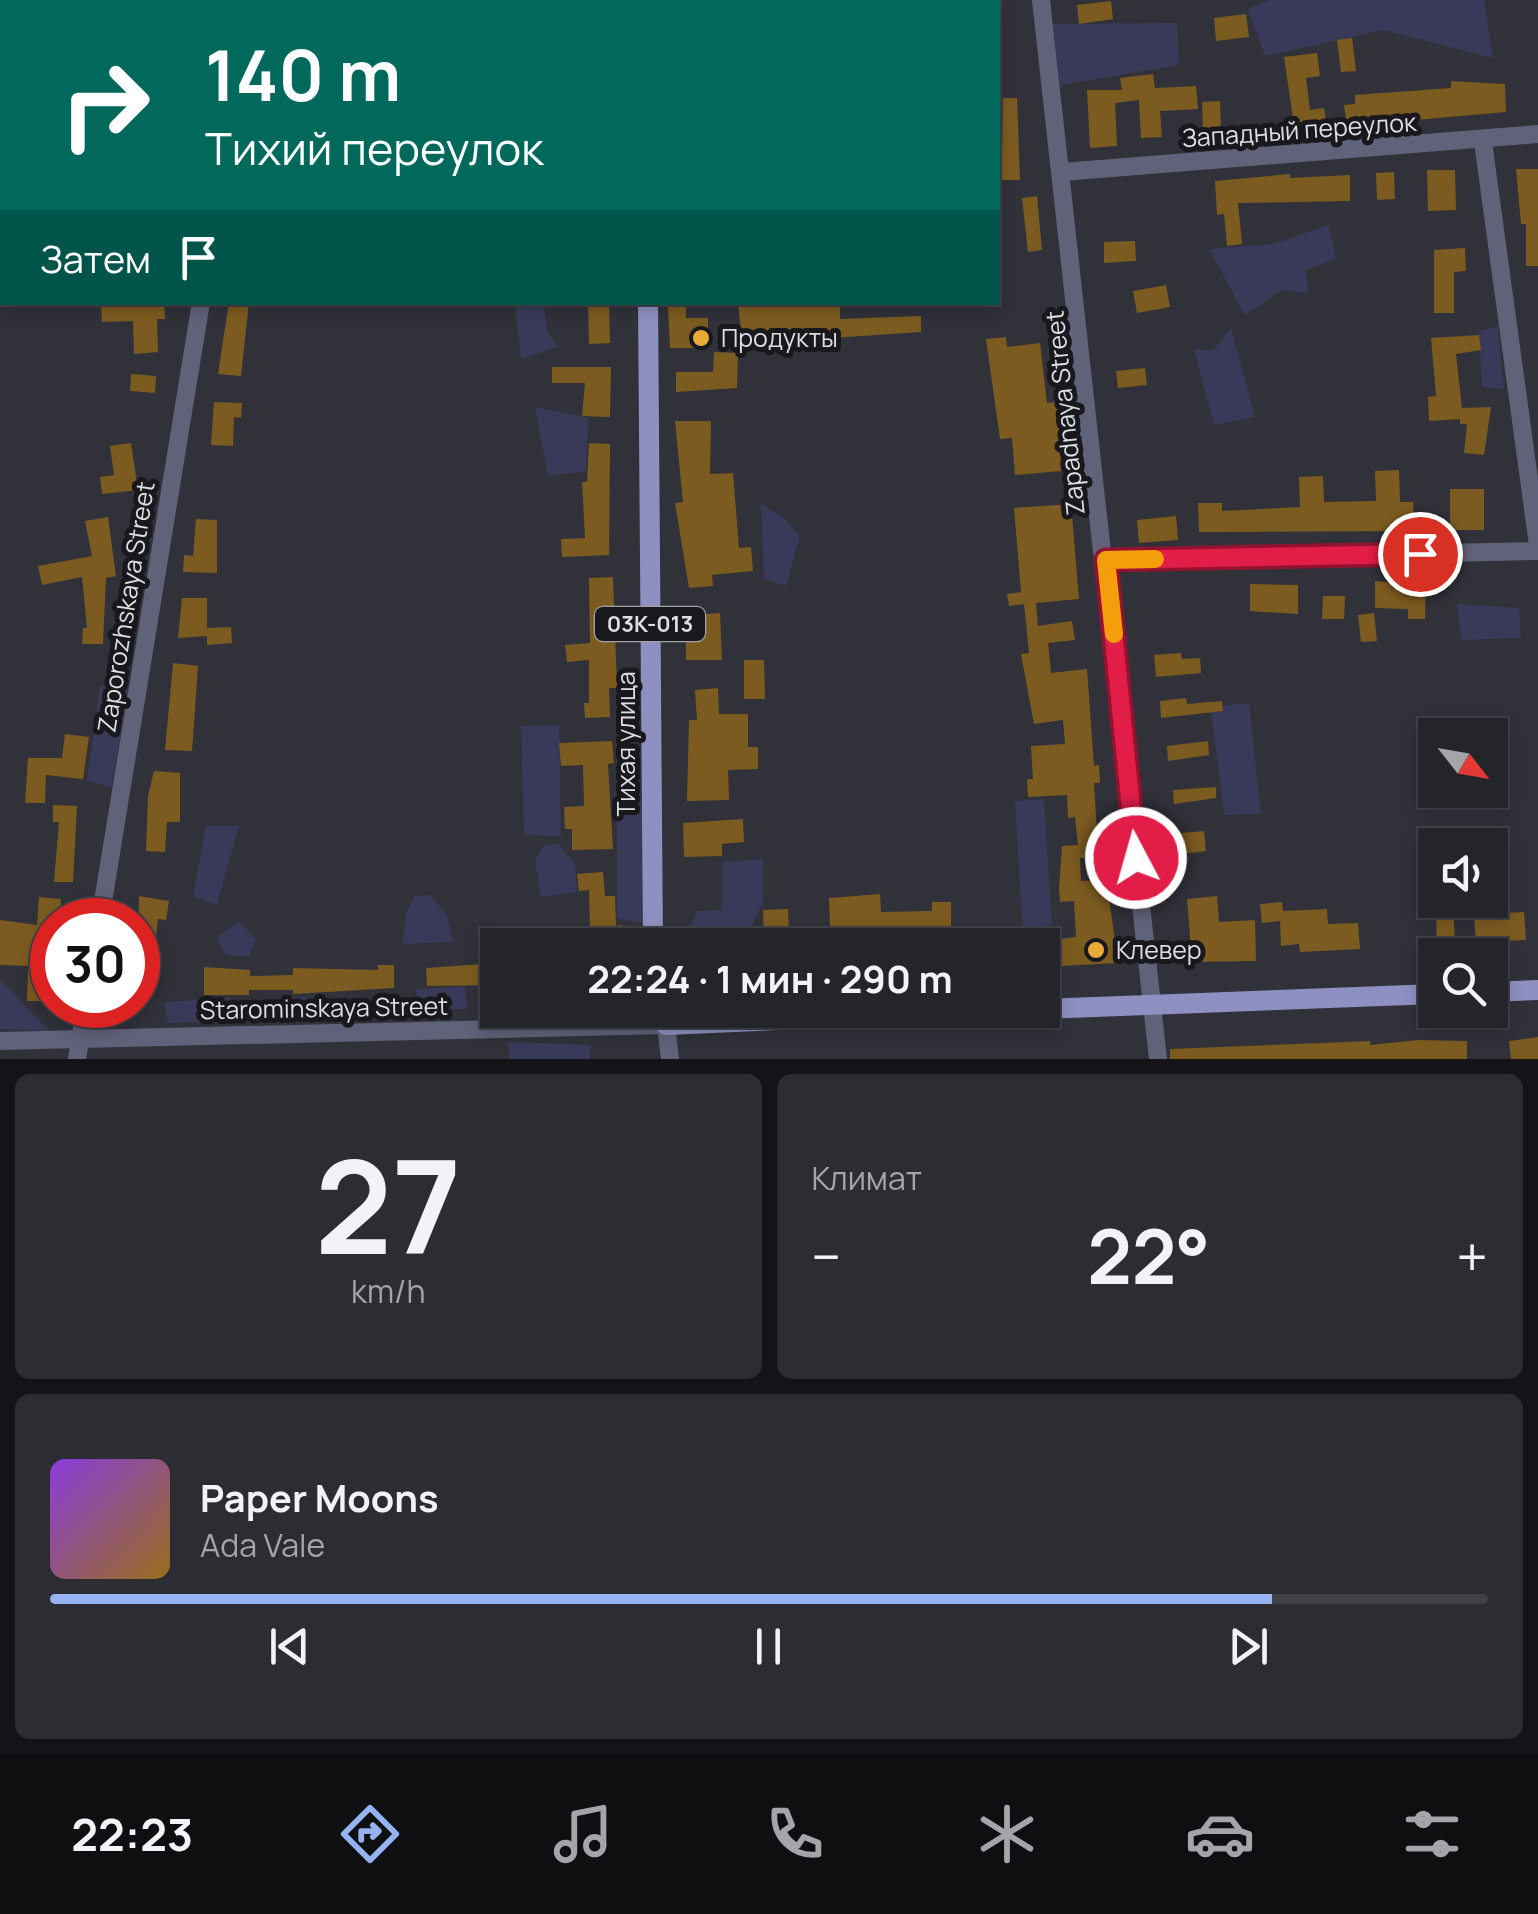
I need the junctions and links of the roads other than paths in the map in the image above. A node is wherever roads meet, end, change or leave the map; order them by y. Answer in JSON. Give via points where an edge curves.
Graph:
{"nodes":[{"id":1,"x":1041,"y":0,"type":"edge"},
{"id":2,"x":1538,"y":134,"type":"edge"},
{"id":3,"x":1483,"y":142,"type":"junction"},
{"id":4,"x":1062,"y":172,"type":"junction"},
{"id":5,"x":201,"y":305,"type":"edge"},
{"id":6,"x":648,"y":305,"type":"edge"},
{"id":7,"x":1538,"y":548,"type":"edge"},
{"id":8,"x":1106,"y":560,"type":"junction"},
{"id":9,"x":104,"y":898,"type":"edge"},
{"id":10,"x":653,"y":928,"type":"edge"},
{"id":11,"x":1538,"y":990,"type":"edge"},
{"id":12,"x":1508,"y":991,"type":"edge"},
{"id":13,"x":1418,"y":995,"type":"edge"},
{"id":14,"x":1152,"y":1004,"type":"junction"},
{"id":15,"x":1060,"y":1007,"type":"edge"},
{"id":16,"x":480,"y":1025,"type":"edge"},
{"id":17,"x":82,"y":1028,"type":"edge"},
{"id":18,"x":665,"y":1028,"type":"edge"},
{"id":19,"x":80,"y":1039,"type":"junction"},
{"id":20,"x":0,"y":1041,"type":"edge"},
{"id":21,"x":78,"y":1059,"type":"edge"},
{"id":22,"x":670,"y":1059,"type":"edge"},
{"id":23,"x":1158,"y":1059,"type":"edge"}],
"edges":[{"from":1,"to":4,"type":"street","name":"Zapadnaya Street"},
{"from":2,"to":3,"type":"street","name":"Западный переулок"},
{"from":3,"to":4,"type":"street","name":"Западный переулок"},
{"from":3,"to":7,"type":"street"},
{"from":4,"to":8,"type":"street","name":"Zapadnaya Street"},
{"from":5,"to":9,"type":"street","name":"Zaporozhskaya Street"},
{"from":6,"to":10,"type":"main road","name":"Тихая улица","number":"03К-013"},
{"from":7,"to":8,"type":"street"},
{"from":8,"to":14,"type":"street","name":"Zapadnaya Street"},
{"from":11,"to":12,"type":"main road"},
{"from":13,"to":14,"type":"main road"},
{"from":14,"to":15,"type":"main road"},
{"from":14,"to":23,"type":"street","name":"Zapadnaya Street"},
{"from":16,"to":19,"type":"street","name":"Starominskaya Street"},
{"from":17,"to":19,"type":"street"},
{"from":18,"to":22,"type":"street"},
{"from":19,"to":20,"type":"street","name":"Starominskaya Street"},
{"from":19,"to":21,"type":"street"}]}
